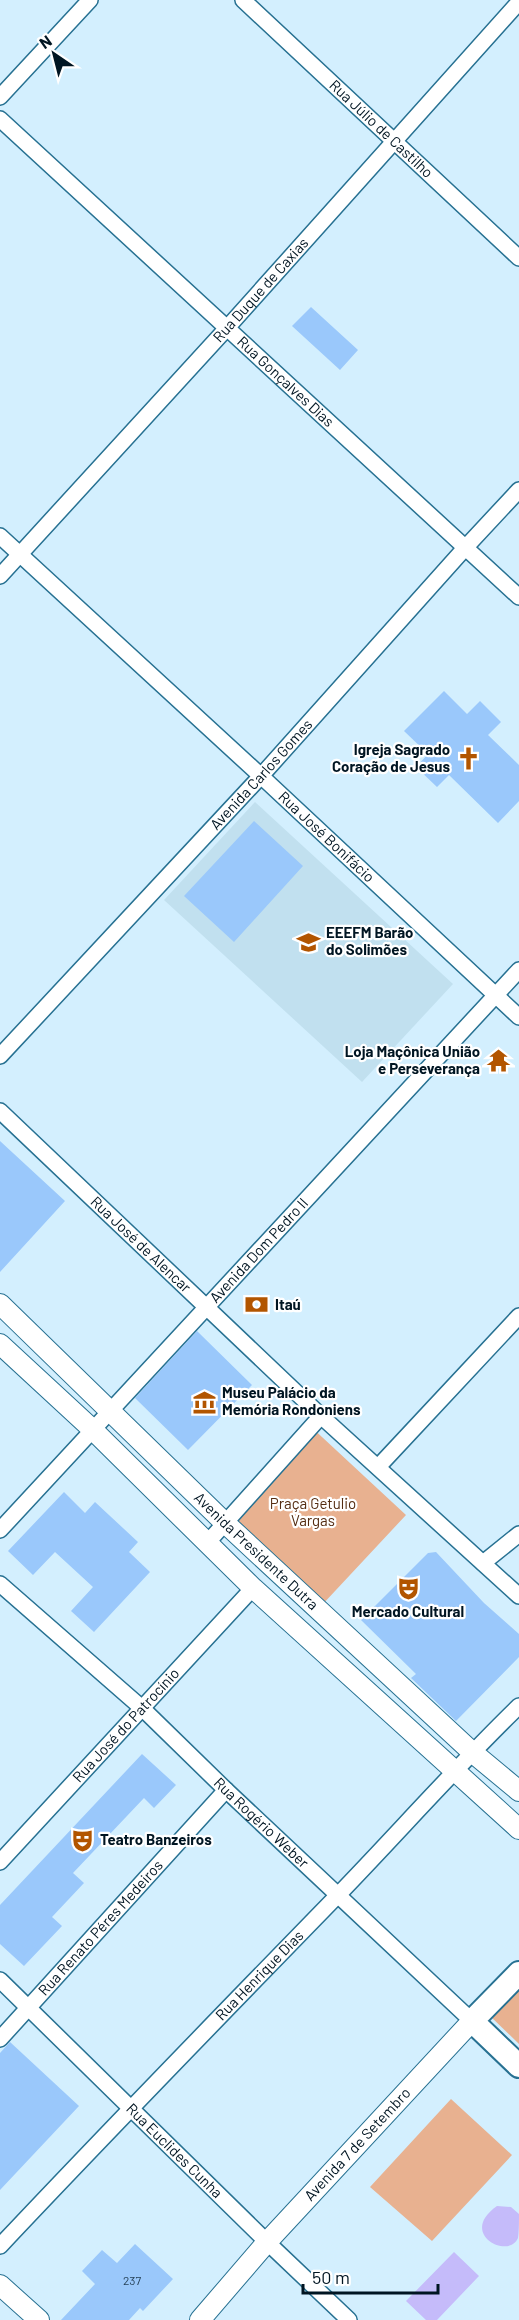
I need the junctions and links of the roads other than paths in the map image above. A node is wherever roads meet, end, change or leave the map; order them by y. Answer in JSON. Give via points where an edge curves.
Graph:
{"nodes":[{"id":1,"x":90,"y":0,"type":"edge"},
{"id":2,"x":243,"y":0,"type":"edge"},
{"id":3,"x":519,"y":2,"type":"edge"},
{"id":4,"x":0,"y":97,"type":"edge"},
{"id":5,"x":0,"y":119,"type":"edge"},
{"id":6,"x":395,"y":142,"type":"junction"},
{"id":7,"x":519,"y":258,"type":"edge"},
{"id":8,"x":227,"y":328,"type":"junction"},
{"id":9,"x":519,"y":490,"type":"edge"},
{"id":10,"x":0,"y":536,"type":"edge"},
{"id":11,"x":465,"y":548,"type":"junction"},
{"id":12,"x":19,"y":555,"type":"junction"},
{"id":13,"x":0,"y":576,"type":"edge"},
{"id":14,"x":519,"y":597,"type":"edge"},
{"id":15,"x":261,"y":776,"type":"junction"},
{"id":16,"x":519,"y":970,"type":"edge"},
{"id":17,"x":496,"y":995,"type":"junction"},
{"id":18,"x":519,"y":1017,"type":"edge"},
{"id":19,"x":0,"y":1056,"type":"edge"},
{"id":20,"x":0,"y":1111,"type":"edge"},
{"id":21,"x":0,"y":1304,"type":"edge"},
{"id":22,"x":207,"y":1306,"type":"junction"},
{"id":23,"x":519,"y":1316,"type":"edge"},
{"id":24,"x":0,"y":1344,"type":"edge"},
{"id":25,"x":111,"y":1411,"type":"junction"},
{"id":26,"x":321,"y":1416,"type":"junction"},
{"id":27,"x":93,"y":1429,"type":"junction"},
{"id":28,"x":378,"y":1467,"type":"junction"},
{"id":29,"x":225,"y":1523,"type":"junction"},
{"id":30,"x":0,"y":1530,"type":"edge"},
{"id":31,"x":519,"y":1534,"type":"edge"},
{"id":32,"x":208,"y":1542,"type":"junction"},
{"id":33,"x":483,"y":1563,"type":"junction"},
{"id":34,"x":0,"y":1584,"type":"edge"},
{"id":35,"x":253,"y":1588,"type":"junction"},
{"id":36,"x":519,"y":1596,"type":"edge"},
{"id":37,"x":519,"y":1706,"type":"edge"},
{"id":38,"x":143,"y":1708,"type":"junction"},
{"id":39,"x":472,"y":1752,"type":"junction"},
{"id":40,"x":455,"y":1770,"type":"junction"},
{"id":41,"x":226,"y":1790,"type":"junction"},
{"id":42,"x":519,"y":1791,"type":"edge"},
{"id":43,"x":519,"y":1829,"type":"edge"},
{"id":44,"x":0,"y":1862,"type":"edge"},
{"id":45,"x":338,"y":1894,"type":"junction"},
{"id":46,"x":519,"y":1973,"type":"edge"},
{"id":47,"x":0,"y":1980,"type":"edge"},
{"id":48,"x":29,"y":2007,"type":"junction"},
{"id":49,"x":472,"y":2021,"type":"junction"},
{"id":50,"x":0,"y":2039,"type":"edge"},
{"id":51,"x":519,"y":2066,"type":"edge"},
{"id":52,"x":130,"y":2108,"type":"junction"},
{"id":53,"x":267,"y":2242,"type":"junction"},
{"id":54,"x":0,"y":2246,"type":"edge"},
{"id":55,"x":0,"y":2285,"type":"edge"},
{"id":56,"x":39,"y":2320,"type":"edge"},
{"id":57,"x":200,"y":2320,"type":"edge"},
{"id":58,"x":350,"y":2320,"type":"edge"}],
"edges":[{"from":1,"to":4,"type":"street"},
{"from":2,"to":6,"type":"street","name":"Rua Júlio de Castilho"},
{"from":3,"to":6,"type":"street","name":"Rua Duque de Caxias"},
{"from":5,"to":8,"type":"street","name":"Rua Gonçalves Dias"},
{"from":6,"to":7,"type":"street","name":"Rua Júlio de Castilho"},
{"from":6,"to":8,"type":"street","name":"Rua Duque de Caxias"},
{"from":8,"to":11,"type":"street","name":"Rua Gonçalves Dias"},
{"from":8,"to":12,"type":"street","name":"Rua Duque de Caxias"},
{"from":9,"to":11,"type":"street","name":"Avenida Carlos Gomes"},
{"from":10,"to":12,"type":"street","name":"Rua José Bonifácio"},
{"from":11,"to":14,"type":"street","name":"Rua Gonçalves Dias"},
{"from":11,"to":15,"type":"street","name":"Avenida Carlos Gomes"},
{"from":12,"to":13,"type":"street","name":"Rua Duque de Caxias"},
{"from":12,"to":15,"type":"street","name":"Rua José Bonifácio"},
{"from":15,"to":17,"type":"street","name":"Rua José Bonifácio"},
{"from":15,"to":19,"type":"street","name":"Avenida Carlos Gomes"},
{"from":16,"to":17,"type":"street","name":"Avenida Dom Pedro II"},
{"from":17,"to":18,"type":"street","name":"Rua José Bonifácio"},
{"from":17,"to":22,"type":"street","name":"Avenida Dom Pedro II"},
{"from":20,"to":22,"type":"street","name":"Rua José de Alencar"},
{"from":21,"to":25,"type":"street","name":"Avenida Presidente Dutra"},
{"from":22,"to":25,"type":"street","name":"Avenida Dom Pedro II"},
{"from":22,"to":26,"type":"street","name":"Rua José de Alencar"},
{"from":23,"to":28,"type":"street"},
{"from":24,"to":27,"type":"street","name":"Avenida Presidente Dutra"},
{"from":25,"to":27,"type":"street","name":"Avenida Dom Pedro II"},
{"from":25,"to":29,"type":"street","name":"Avenida Presidente Dutra"},
{"from":26,"to":28,"type":"street","name":"Rua José de Alencar"},
{"from":26,"to":29,"type":"street"},
{"from":27,"to":30,"type":"street","name":"Avenida Dom Pedro II"},
{"from":27,"to":32,"type":"street","name":"Avenida Presidente Dutra"},
{"from":28,"to":33,"type":"street","name":"Rua José de Alencar"},
{"from":29,"to":32,"type":"street"},
{"from":29,"to":39,"type":"street","name":"Avenida Presidente Dutra"},
{"from":31,"to":33,"type":"street"},
{"from":32,"to":35,"type":"street","name":"Avenida Presidente Dutra"},
{"from":33,"to":36,"type":"street","name":"Rua José de Alencar"},
{"from":34,"to":38,"type":"street","name":"Rua Rogério Weber"},
{"from":35,"to":38,"type":"street","name":"Rua José do Patrocínio"},
{"from":35,"to":40,"type":"street","name":"Avenida Presidente Dutra"},
{"from":37,"to":39,"type":"street","name":"Rua Henrique Dias"},
{"from":38,"to":41,"type":"street","name":"Rua Rogério Weber"},
{"from":38,"to":44,"type":"street","name":"Rua José do Patrocínio"},
{"from":39,"to":40,"type":"street","name":"Rua Henrique Dias"},
{"from":39,"to":42,"type":"street","name":"Avenida Presidente Dutra"},
{"from":40,"to":43,"type":"street","name":"Avenida Presidente Dutra"},
{"from":40,"to":45,"type":"street","name":"Rua Henrique Dias"},
{"from":41,"to":45,"type":"street","name":"Rua Rogério Weber"},
{"from":41,"to":48,"type":"street","name":"Rua Renato Péres Medeiros"},
{"from":45,"to":49,"type":"street","name":"Rua Rogério Weber"},
{"from":45,"to":52,"type":"street","name":"Rua Henrique Dias"},
{"from":46,"to":49,"type":"main road","name":"Avenida 7 de Setembro"},
{"from":47,"to":48,"type":"street","name":"Rua Euclides Cunha"},
{"from":48,"to":50,"type":"street","name":"Rua Renato Péres Medeiros"},
{"from":48,"to":52,"type":"street","name":"Rua Euclides Cunha"},
{"from":49,"to":51,"type":"main road","name":"Rua Rogério Weber"},
{"from":49,"to":53,"type":"street","name":"Avenida 7 de Setembro"},
{"from":52,"to":53,"type":"street","name":"Rua Euclides Cunha"},
{"from":52,"to":54,"type":"street","name":"Rua Henrique Dias"},
{"from":53,"to":57,"type":"street","name":"Avenida 7 de Setembro"},
{"from":53,"to":58,"type":"street","name":"Rua Euclides Cunha"},
{"from":55,"to":56,"type":"street"}]}
